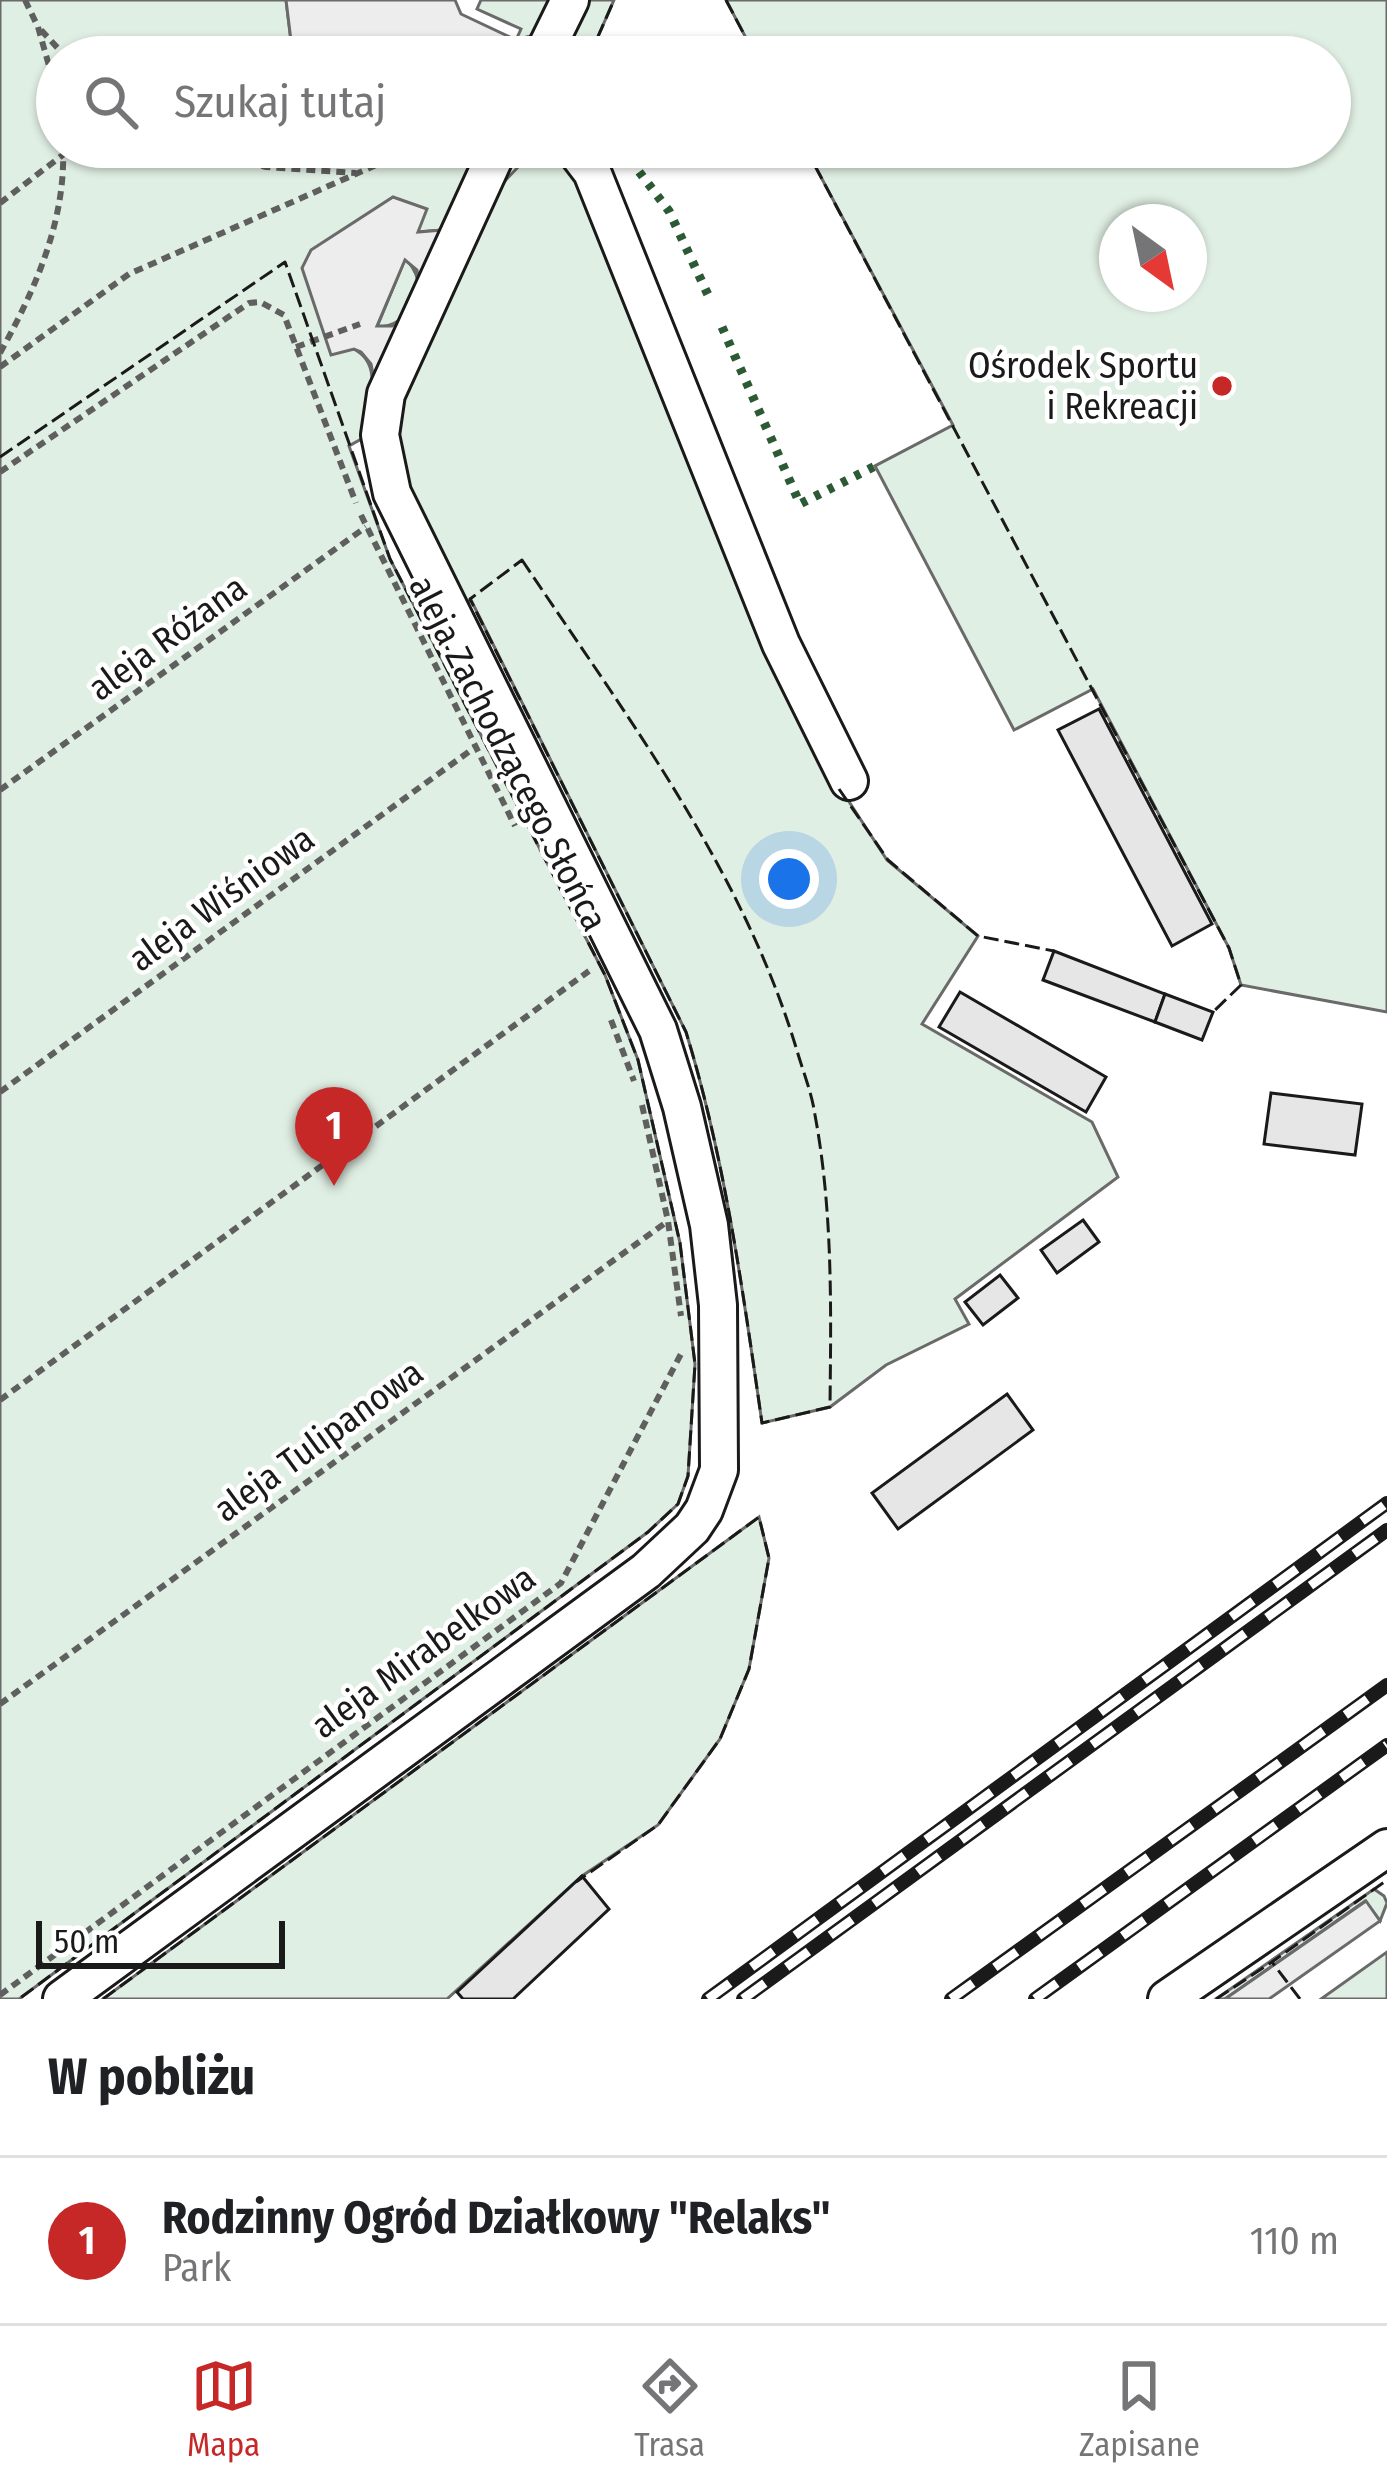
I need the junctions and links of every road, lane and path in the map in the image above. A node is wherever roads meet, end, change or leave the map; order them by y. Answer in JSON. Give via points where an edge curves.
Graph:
{"nodes":[{"id":1,"x":26,"y":0,"type":"edge"},
{"id":2,"x":570,"y":0,"type":"edge"},
{"id":3,"x":38,"y":27,"type":"junction"},
{"id":4,"x":41,"y":36,"type":"edge"},
{"id":5,"x":46,"y":36,"type":"edge"},
{"id":6,"x":552,"y":36,"type":"edge"},
{"id":7,"x":42,"y":168,"type":"edge"},
{"id":8,"x":62,"y":168,"type":"edge"},
{"id":9,"x":285,"y":168,"type":"edge"},
{"id":10,"x":371,"y":168,"type":"edge"},
{"id":11,"x":489,"y":168,"type":"edge"},
{"id":12,"x":589,"y":168,"type":"edge"},
{"id":13,"x":362,"y":172,"type":"junction"},
{"id":14,"x":0,"y":203,"type":"edge"},
{"id":15,"x":360,"y":324,"type":"dead end"},
{"id":16,"x":296,"y":347,"type":"junction"},
{"id":17,"x":0,"y":353,"type":"edge"},
{"id":18,"x":0,"y":368,"type":"edge"},
{"id":19,"x":0,"y":472,"type":"edge"},
{"id":20,"x":366,"y":527,"type":"junction"},
{"id":21,"x":474,"y":748,"type":"junction"},
{"id":22,"x":849,"y":781,"type":"dead end"},
{"id":23,"x":0,"y":790,"type":"edge"},
{"id":24,"x":516,"y":829,"type":"dead end"},
{"id":25,"x":589,"y":971,"type":"dead end"},
{"id":26,"x":609,"y":1014,"type":"dead end"},
{"id":27,"x":0,"y":1092,"type":"edge"},
{"id":28,"x":668,"y":1221,"type":"junction"},
{"id":29,"x":682,"y":1325,"type":"dead end"},
{"id":30,"x":685,"y":1346,"type":"dead end"},
{"id":31,"x":0,"y":1400,"type":"edge"},
{"id":32,"x":0,"y":1704,"type":"edge"},
{"id":33,"x":1387,"y":1848,"type":"edge"},
{"id":34,"x":0,"y":1995,"type":"edge"},
{"id":35,"x":62,"y":1999,"type":"edge"},
{"id":36,"x":1167,"y":1999,"type":"edge"}],
"edges":[{"from":1,"to":3,"type":"path"},
{"from":2,"to":6,"type":"lane"},
{"from":3,"to":4,"type":"path"},
{"from":3,"to":5,"type":"path"},
{"from":7,"to":14,"type":"path"},
{"from":8,"to":17,"type":"path","via":[[38,280]]},
{"from":9,"to":13,"type":"path"},
{"from":10,"to":13,"type":"path"},
{"from":11,"to":35,"type":"lane","via":[[386,394],[385,474],[666,1048],[715,1265],[719,1470],[704,1510],[663,1557]]},
{"from":12,"to":22,"type":"lane","via":[[781,644]]},
{"from":13,"to":18,"type":"path","via":[[129,274]]},
{"from":15,"to":16,"type":"path"},
{"from":16,"to":19,"type":"path","name":"aleja Zachodzącego Słońca","via":[[284,315],[248,303]]},
{"from":16,"to":20,"type":"path","name":"aleja Zachodzącego Słońca"},
{"from":20,"to":21,"type":"path","name":"aleja Zachodzącego Słońca"},
{"from":20,"to":23,"type":"path","name":"aleja Różana"},
{"from":21,"to":24,"type":"path","name":"aleja Zachodzącego Słońca"},
{"from":21,"to":27,"type":"path","name":"aleja Wiśniowa"},
{"from":25,"to":31,"type":"path"},
{"from":26,"to":28,"type":"path","via":[[639,1094]]},
{"from":28,"to":29,"type":"path"},
{"from":28,"to":32,"type":"path","name":"aleja Tulipanowa"},
{"from":30,"to":34,"type":"path","name":"aleja Mirabelkowa","via":[[561,1583]]},
{"from":33,"to":36,"type":"lane"}]}
